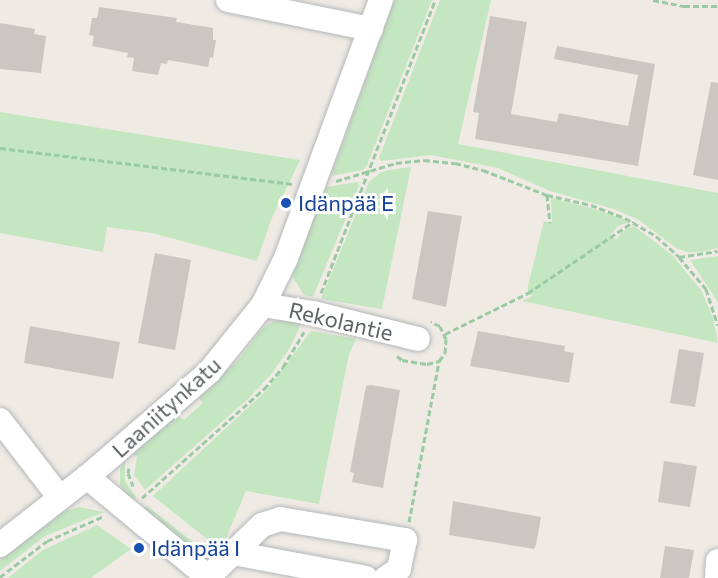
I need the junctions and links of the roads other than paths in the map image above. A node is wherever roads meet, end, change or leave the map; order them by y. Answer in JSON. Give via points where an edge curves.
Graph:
{"nodes":[{"id":1,"x":228,"y":0,"type":"edge"},
{"id":2,"x":381,"y":0,"type":"edge"},
{"id":3,"x":371,"y":29,"type":"junction"},
{"id":4,"x":263,"y":304,"type":"junction"},
{"id":5,"x":418,"y":339,"type":"dead end"},
{"id":6,"x":0,"y":420,"type":"edge"},
{"id":7,"x":87,"y":477,"type":"junction"},
{"id":8,"x":60,"y":498,"type":"junction"},
{"id":9,"x":0,"y":545,"type":"edge"},
{"id":10,"x":233,"y":553,"type":"junction"},
{"id":11,"x":718,"y":561,"type":"edge"},
{"id":12,"x":208,"y":578,"type":"edge"},
{"id":13,"x":366,"y":578,"type":"edge"},
{"id":14,"x":386,"y":578,"type":"edge"},
{"id":15,"x":717,"y":578,"type":"edge"}],
"edges":[{"from":1,"to":3,"type":"street"},
{"from":2,"to":3,"type":"street","name":"Laaniitynkatu"},
{"from":3,"to":4,"type":"street","name":"Laaniitynkatu","via":[[305,182],[283,266]]},
{"from":4,"to":5,"type":"street","name":"Rekolantie"},
{"from":4,"to":7,"type":"street","name":"Laaniitynkatu","via":[[209,372]]},
{"from":6,"to":8,"type":"street"},
{"from":7,"to":8,"type":"street","name":"Laaniitynkatu"},
{"from":7,"to":12,"type":"street","via":[[133,503]]},
{"from":8,"to":9,"type":"street","name":"Laaniitynkatu"},
{"from":10,"to":12,"type":"street"},
{"from":10,"to":13,"type":"street"},
{"from":10,"to":14,"type":"street","via":[[262,525],[280,519],[405,540],[399,569]]},
{"from":11,"to":15,"type":"street"}]}
